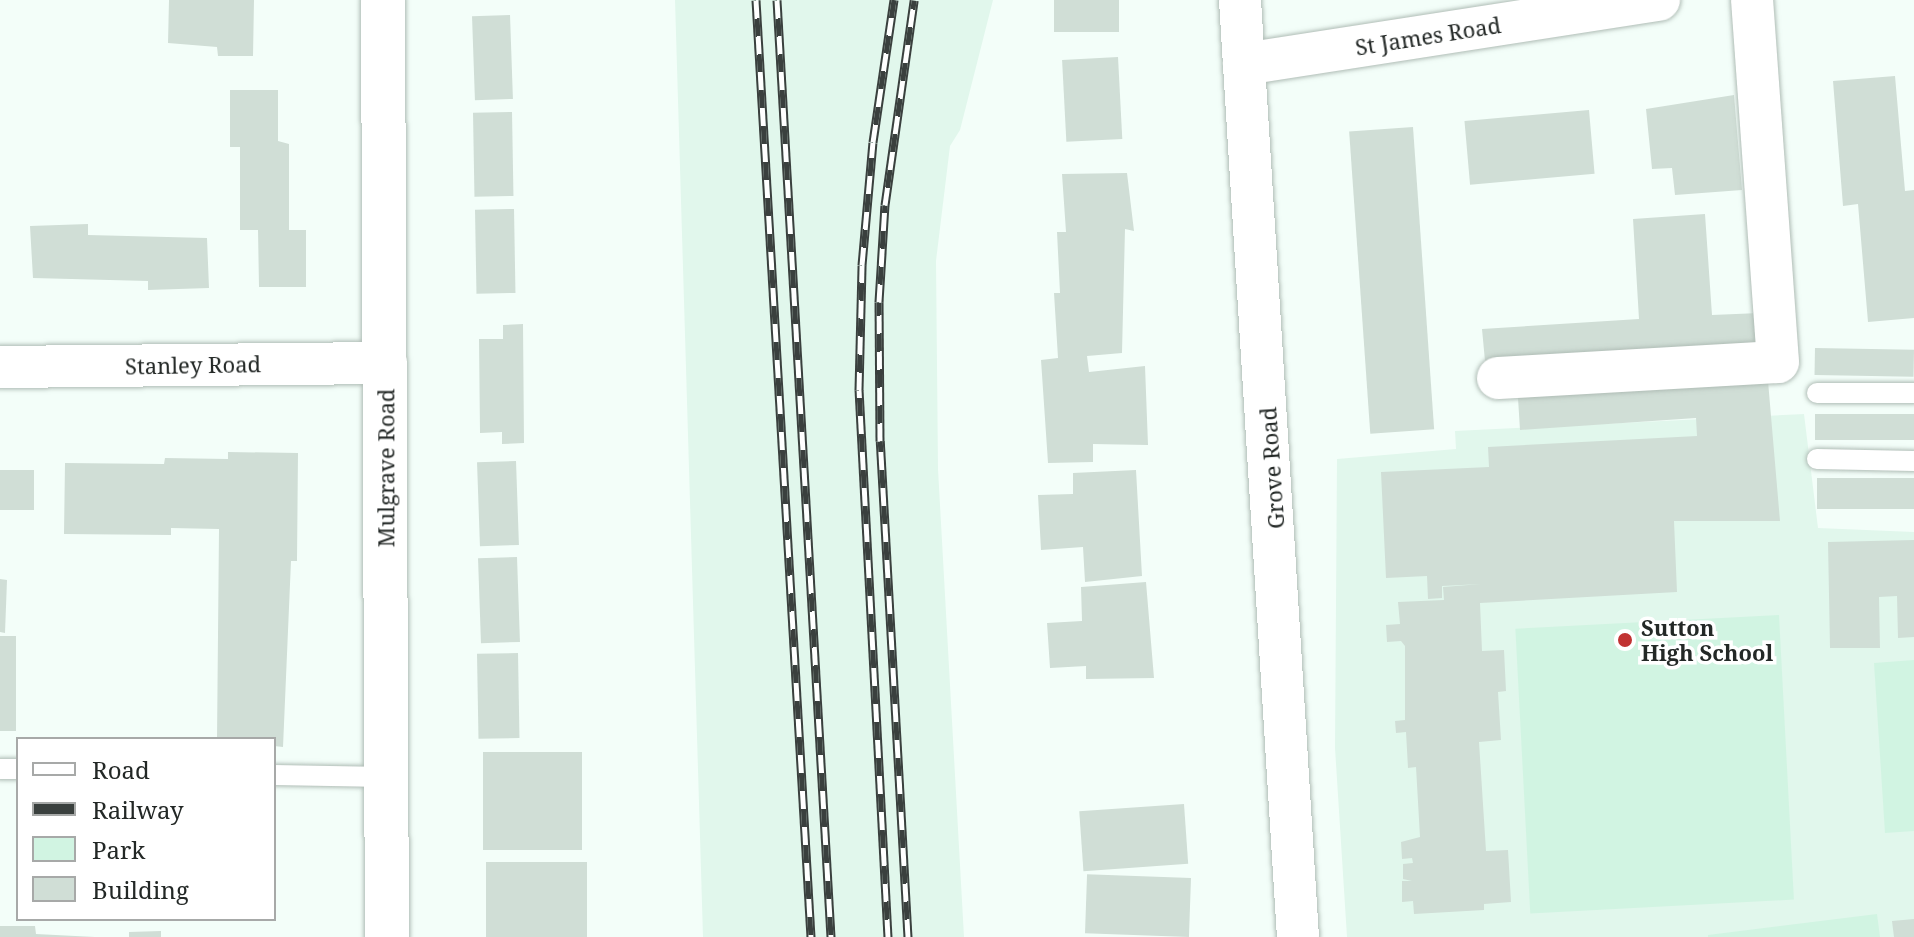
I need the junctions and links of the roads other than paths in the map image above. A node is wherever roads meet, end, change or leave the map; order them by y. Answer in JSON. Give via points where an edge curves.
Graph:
{"nodes":[{"id":1,"x":383,"y":0,"type":"edge"},
{"id":2,"x":1240,"y":0,"type":"edge"},
{"id":3,"x":1659,"y":0,"type":"edge"},
{"id":4,"x":1752,"y":0,"type":"edge"},
{"id":5,"x":1244,"y":64,"type":"junction"},
{"id":6,"x":386,"y":363,"type":"junction"},
{"id":7,"x":0,"y":367,"type":"edge"},
{"id":8,"x":1498,"y":378,"type":"dead end"},
{"id":9,"x":1817,"y":393,"type":"dead end"},
{"id":10,"x":1914,"y":393,"type":"edge"},
{"id":11,"x":1817,"y":459,"type":"dead end"},
{"id":12,"x":1914,"y":461,"type":"edge"},
{"id":13,"x":276,"y":775,"type":"edge"},
{"id":14,"x":386,"y":777,"type":"junction"},
{"id":15,"x":387,"y":937,"type":"edge"},
{"id":16,"x":1298,"y":937,"type":"edge"}],
"edges":[{"from":1,"to":6,"type":"street","name":"Mulgrave Road"},
{"from":2,"to":5,"type":"street","name":"Grove Road"},
{"from":3,"to":5,"type":"street","name":"St James Road"},
{"from":4,"to":8,"type":"street","via":[[1778,362]]},
{"from":5,"to":16,"type":"street","name":"Grove Road"},
{"from":6,"to":7,"type":"street","name":"Stanley Road"},
{"from":6,"to":14,"type":"street","name":"Mulgrave Road"},
{"from":9,"to":10,"type":"lane"},
{"from":11,"to":12,"type":"lane"},
{"from":13,"to":14,"type":"lane"},
{"from":14,"to":15,"type":"street","name":"Mulgrave Road"}]}
